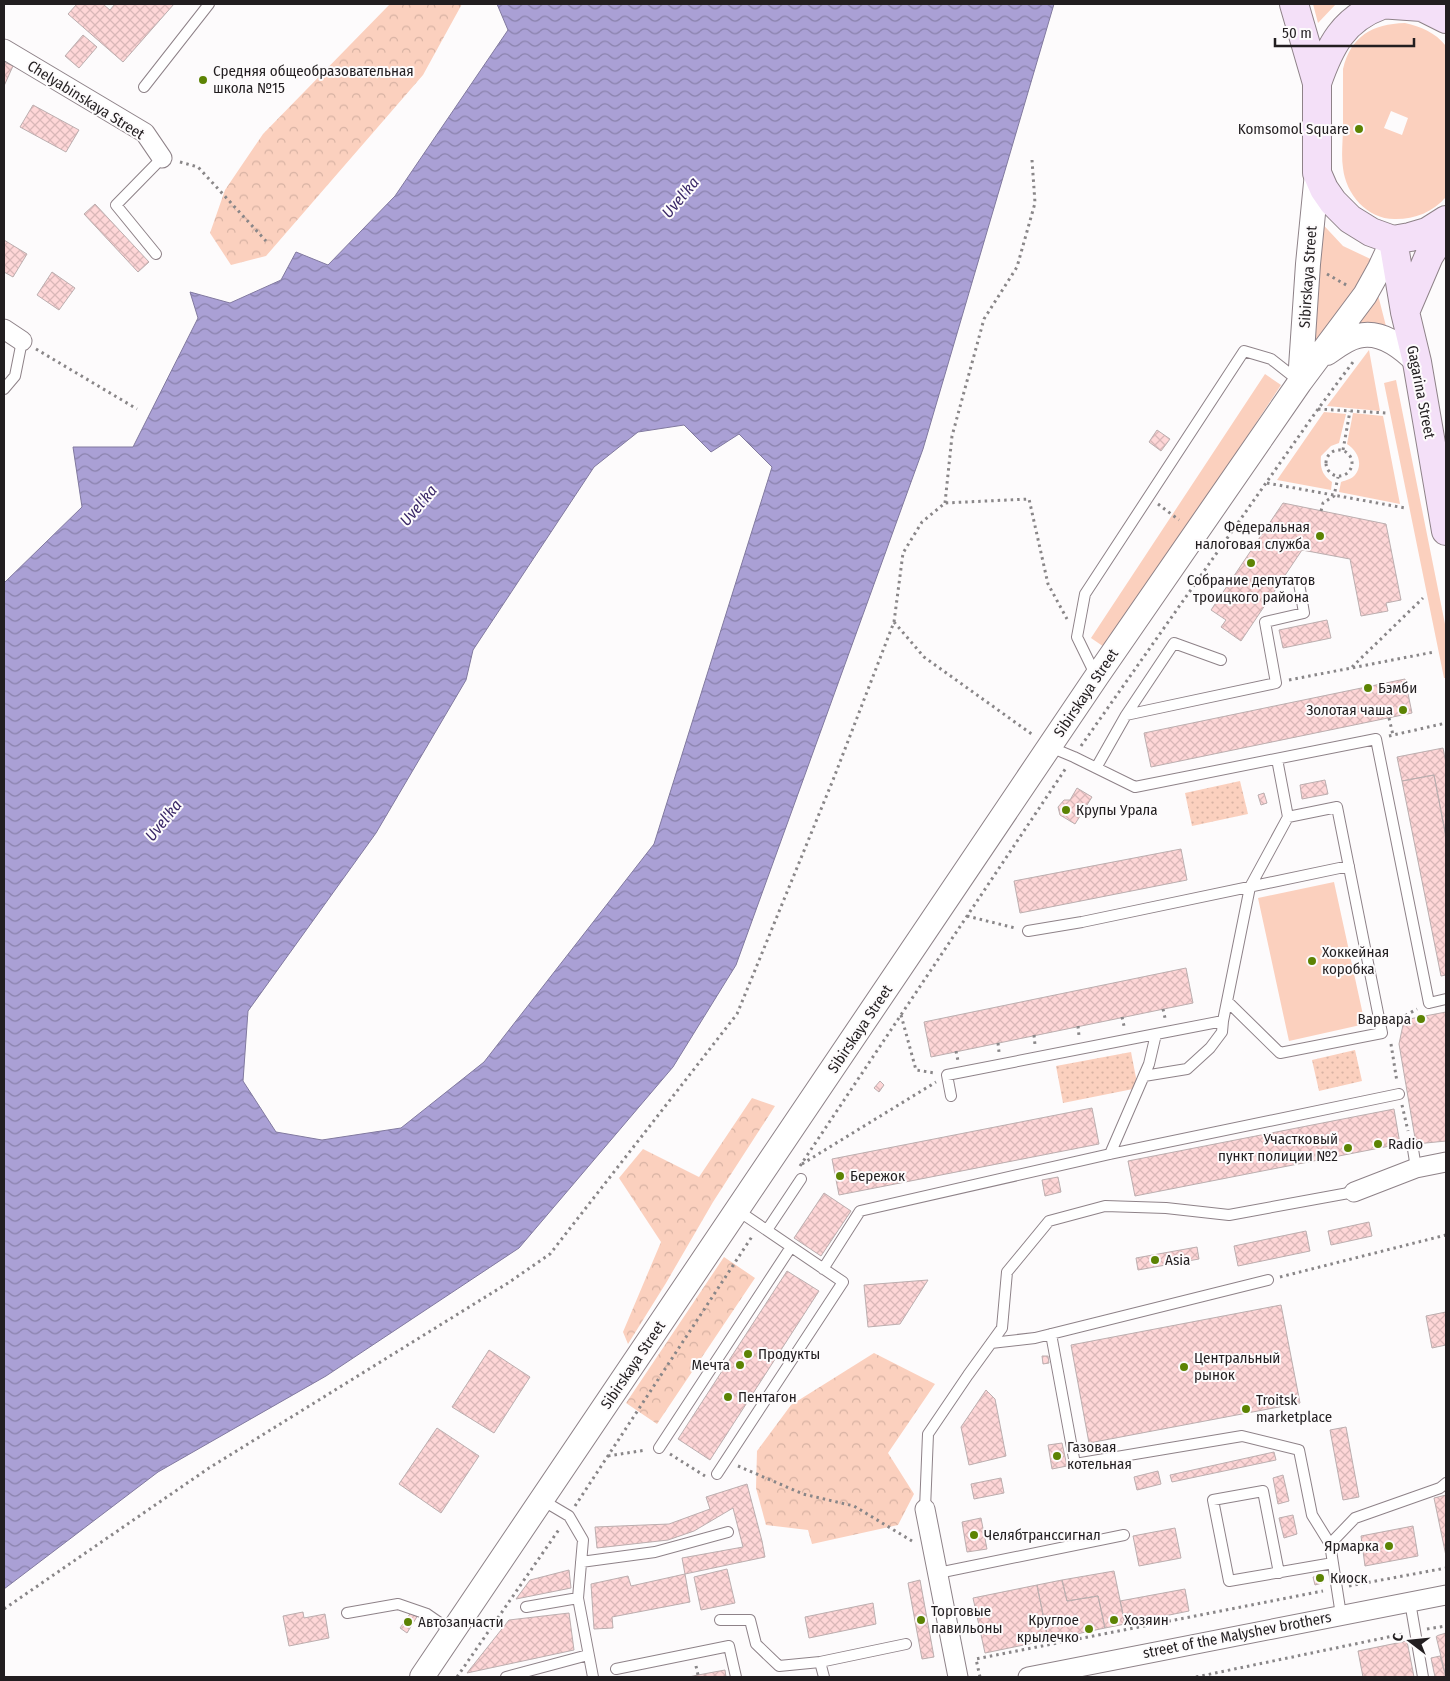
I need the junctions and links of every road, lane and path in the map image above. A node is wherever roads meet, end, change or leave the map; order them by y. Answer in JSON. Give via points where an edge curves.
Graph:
{"nodes":[{"id":1,"x":209,"y":4,"type":"edge"},
{"id":2,"x":1294,"y":4,"type":"edge"},
{"id":3,"x":1380,"y":4,"type":"edge"},
{"id":4,"x":1413,"y":5,"type":"edge"},
{"id":5,"x":1446,"y":18,"type":"edge"},
{"id":6,"x":4,"y":49,"type":"edge"},
{"id":7,"x":1317,"y":82,"type":"junction"},
{"id":8,"x":144,"y":87,"type":"dead end"},
{"id":9,"x":162,"y":158,"type":"junction"},
{"id":10,"x":1032,"y":160,"type":"dead end"},
{"id":11,"x":1317,"y":173,"type":"junction"},
{"id":12,"x":1446,"y":220,"type":"edge"},
{"id":13,"x":1446,"y":229,"type":"edge"},
{"id":14,"x":1393,"y":240,"type":"junction"},
{"id":15,"x":266,"y":241,"type":"dead end"},
{"id":16,"x":156,"y":254,"type":"dead end"},
{"id":17,"x":1405,"y":312,"type":"junction"},
{"id":18,"x":4,"y":328,"type":"edge"},
{"id":19,"x":1373,"y":336,"type":"junction"},
{"id":20,"x":22,"y":341,"type":"junction"},
{"id":21,"x":1320,"y":358,"type":"junction"},
{"id":22,"x":1416,"y":362,"type":"junction"},
{"id":23,"x":1300,"y":382,"type":"junction"},
{"id":24,"x":4,"y":389,"type":"edge"},
{"id":25,"x":137,"y":409,"type":"dead end"},
{"id":26,"x":1318,"y":409,"type":"junction"},
{"id":27,"x":1350,"y":411,"type":"junction"},
{"id":28,"x":1387,"y":413,"type":"dead end"},
{"id":29,"x":1343,"y":450,"type":"junction"},
{"id":30,"x":1338,"y":476,"type":"junction"},
{"id":31,"x":1267,"y":483,"type":"junction"},
{"id":32,"x":1334,"y":496,"type":"junction"},
{"id":33,"x":945,"y":503,"type":"junction"},
{"id":34,"x":1405,"y":508,"type":"dead end"},
{"id":35,"x":1321,"y":511,"type":"dead end"},
{"id":36,"x":1446,"y":531,"type":"edge"},
{"id":37,"x":1299,"y":583,"type":"dead end"},
{"id":38,"x":1423,"y":598,"type":"dead end"},
{"id":39,"x":894,"y":622,"type":"junction"},
{"id":40,"x":1077,"y":637,"type":"junction"},
{"id":41,"x":1434,"y":652,"type":"dead end"},
{"id":42,"x":1221,"y":660,"type":"dead end"},
{"id":43,"x":1351,"y":668,"type":"junction"},
{"id":44,"x":1097,"y":676,"type":"junction"},
{"id":45,"x":1276,"y":683,"type":"junction"},
{"id":46,"x":1126,"y":715,"type":"junction"},
{"id":47,"x":1389,"y":718,"type":"dead end"},
{"id":48,"x":1446,"y":723,"type":"edge"},
{"id":49,"x":1393,"y":735,"type":"junction"},
{"id":50,"x":1376,"y":739,"type":"junction"},
{"id":51,"x":1050,"y":747,"type":"junction"},
{"id":52,"x":1074,"y":756,"type":"junction"},
{"id":53,"x":1277,"y":759,"type":"junction"},
{"id":54,"x":1096,"y":768,"type":"junction"},
{"id":55,"x":1288,"y":817,"type":"junction"},
{"id":56,"x":1349,"y":866,"type":"junction"},
{"id":57,"x":1250,"y":887,"type":"junction"},
{"id":58,"x":967,"y":916,"type":"junction"},
{"id":59,"x":1028,"y":931,"type":"joint"},
{"id":60,"x":1446,"y":999,"type":"edge"},
{"id":61,"x":1228,"y":1001,"type":"junction"},
{"id":62,"x":1429,"y":1003,"type":"junction"},
{"id":63,"x":901,"y":1014,"type":"junction"},
{"id":64,"x":1223,"y":1021,"type":"junction"},
{"id":65,"x":1387,"y":1025,"type":"dead end"},
{"id":66,"x":1156,"y":1034,"type":"junction"},
{"id":67,"x":1389,"y":1035,"type":"dead end"},
{"id":68,"x":947,"y":1075,"type":"junction"},
{"id":69,"x":1144,"y":1076,"type":"junction"},
{"id":70,"x":1399,"y":1094,"type":"junction"},
{"id":71,"x":951,"y":1096,"type":"dead end"},
{"id":72,"x":1412,"y":1144,"type":"joint"},
{"id":73,"x":1110,"y":1154,"type":"junction"},
{"id":74,"x":1446,"y":1162,"type":"edge"},
{"id":75,"x":801,"y":1165,"type":"junction"},
{"id":76,"x":1416,"y":1168,"type":"junction"},
{"id":77,"x":798,"y":1175,"type":"joint"},
{"id":78,"x":1354,"y":1192,"type":"joint"},
{"id":79,"x":737,"y":1210,"type":"junction"},
{"id":80,"x":763,"y":1228,"type":"junction"},
{"id":81,"x":1446,"y":1235,"type":"edge"},
{"id":82,"x":791,"y":1247,"type":"junction"},
{"id":83,"x":823,"y":1269,"type":"junction"},
{"id":84,"x":1268,"y":1280,"type":"joint"},
{"id":85,"x":1051,"y":1334,"type":"junction"},
{"id":86,"x":992,"y":1343,"type":"junction"},
{"id":87,"x":659,"y":1448,"type":"junction"},
{"id":88,"x":608,"y":1456,"type":"junction"},
{"id":89,"x":717,"y":1474,"type":"junction"},
{"id":90,"x":1446,"y":1483,"type":"edge"},
{"id":91,"x":542,"y":1500,"type":"junction"},
{"id":92,"x":926,"y":1509,"type":"joint"},
{"id":93,"x":569,"y":1516,"type":"junction"},
{"id":94,"x":728,"y":1532,"type":"dead end"},
{"id":95,"x":1124,"y":1536,"type":"dead end"},
{"id":96,"x":1330,"y":1544,"type":"junction"},
{"id":97,"x":934,"y":1554,"type":"junction"},
{"id":98,"x":582,"y":1562,"type":"junction"},
{"id":99,"x":1333,"y":1563,"type":"junction"},
{"id":100,"x":1446,"y":1568,"type":"edge"},
{"id":101,"x":938,"y":1573,"type":"junction"},
{"id":102,"x":1279,"y":1573,"type":"junction"},
{"id":103,"x":1337,"y":1588,"type":"junction"},
{"id":104,"x":1446,"y":1595,"type":"edge"},
{"id":105,"x":578,"y":1598,"type":"junction"},
{"id":106,"x":1410,"y":1602,"type":"junction"},
{"id":107,"x":526,"y":1607,"type":"dead end"},
{"id":108,"x":4,"y":1609,"type":"edge"},
{"id":109,"x":348,"y":1613,"type":"dead end"},
{"id":110,"x":1341,"y":1615,"type":"junction"},
{"id":111,"x":720,"y":1620,"type":"dead end"},
{"id":112,"x":1446,"y":1626,"type":"edge"},
{"id":113,"x":1415,"y":1631,"type":"junction"},
{"id":114,"x":453,"y":1632,"type":"junction"},
{"id":115,"x":906,"y":1644,"type":"dead end"},
{"id":116,"x":588,"y":1655,"type":"junction"},
{"id":117,"x":820,"y":1662,"type":"junction"},
{"id":118,"x":616,"y":1669,"type":"dead end"},
{"id":119,"x":422,"y":1677,"type":"edge"},
{"id":120,"x":457,"y":1677,"type":"edge"},
{"id":121,"x":506,"y":1677,"type":"edge"},
{"id":122,"x":593,"y":1677,"type":"edge"},
{"id":123,"x":736,"y":1677,"type":"edge"},
{"id":124,"x":824,"y":1677,"type":"edge"},
{"id":125,"x":958,"y":1677,"type":"edge"},
{"id":126,"x":980,"y":1677,"type":"edge"},
{"id":127,"x":1028,"y":1677,"type":"edge"},
{"id":128,"x":1197,"y":1677,"type":"edge"},
{"id":129,"x":1423,"y":1677,"type":"edge"}],
"edges":[{"from":1,"to":8,"type":"lane"},
{"from":2,"to":7,"type":"main road"},
{"from":3,"to":4,"type":"main road"},
{"from":3,"to":7,"type":"main road","via":[[1344,28],[1327,56]]},
{"from":4,"to":5,"type":"main road"},
{"from":6,"to":9,"type":"street","name":"Chelyabinskaya Street","via":[[145,133]]},
{"from":7,"to":11,"type":"main road"},
{"from":9,"to":15,"type":"path","via":[[198,167]]},
{"from":9,"to":16,"type":"lane","via":[[116,205]]},
{"from":10,"to":33,"type":"path","via":[[1035,203],[1018,267],[984,319],[952,436]]},
{"from":11,"to":14,"type":"main road","via":[[1324,189],[1350,219],[1370,232]]},
{"from":11,"to":23,"type":"street","name":"Sibirskaya Street"},
{"from":12,"to":14,"type":"main road","via":[[1427,232]]},
{"from":13,"to":17,"type":"main road","via":[[1429,256]]},
{"from":14,"to":17,"type":"main road","name":"Gagarina Street"},
{"from":14,"to":21,"type":"street","name":"Sibirskaya Street","via":[[1365,295]]},
{"from":17,"to":22,"type":"main road","name":"Gagarina Street"},
{"from":18,"to":20,"type":"street"},
{"from":19,"to":21,"type":"street","name":"Sibirskaya Street","via":[[1358,336]]},
{"from":19,"to":22,"type":"street","name":"Sibirskaya Street","via":[[1390,340]]},
{"from":19,"to":26,"type":"path"},
{"from":20,"to":24,"type":"lane","via":[[16,376]]},
{"from":20,"to":25,"type":"path"},
{"from":21,"to":23,"type":"street","name":"Sibirskaya Street"},
{"from":22,"to":36,"type":"main road","name":"Gagarina Street","via":[[1433,429]]},
{"from":23,"to":40,"type":"lane","via":[[1271,359],[1244,351],[1085,594]]},
{"from":23,"to":44,"type":"street","name":"Sibirskaya Street"},
{"from":26,"to":27,"type":"path"},
{"from":26,"to":31,"type":"path"},
{"from":27,"to":28,"type":"path"},
{"from":27,"to":29,"type":"path"},
{"from":29,"to":30,"type":"path","via":[[1351,458],[1352,466],[1348,473]]},
{"from":29,"to":30,"type":"path","via":[[1332,451],[1325,462],[1329,473]]},
{"from":30,"to":32,"type":"path"},
{"from":31,"to":32,"type":"path"},
{"from":31,"to":52,"type":"path"},
{"from":32,"to":34,"type":"path"},
{"from":32,"to":35,"type":"path","via":[[1322,503]]},
{"from":33,"to":39,"type":"path","via":[[922,522],[903,553]]},
{"from":33,"to":40,"type":"path","via":[[1029,499],[1048,584]]},
{"from":37,"to":45,"type":"lane","via":[[1304,613],[1265,622]]},
{"from":38,"to":43,"type":"path"},
{"from":39,"to":51,"type":"path","via":[[924,657]]},
{"from":39,"to":108,"type":"path","via":[[737,1014],[550,1254],[209,1468]]},
{"from":40,"to":44,"type":"lane"},
{"from":41,"to":43,"type":"path"},
{"from":42,"to":46,"type":"lane","via":[[1174,643]]},
{"from":43,"to":45,"type":"path"},
{"from":44,"to":51,"type":"street","name":"Sibirskaya Street"},
{"from":45,"to":46,"type":"lane"},
{"from":46,"to":54,"type":"lane"},
{"from":47,"to":49,"type":"path"},
{"from":48,"to":49,"type":"path"},
{"from":49,"to":50,"type":"path"},
{"from":50,"to":53,"type":"lane"},
{"from":50,"to":62,"type":"lane"},
{"from":51,"to":52,"type":"lane"},
{"from":51,"to":79,"type":"street","name":"Sibirskaya Street"},
{"from":52,"to":54,"type":"lane"},
{"from":52,"to":58,"type":"path"},
{"from":53,"to":54,"type":"lane","via":[[1135,787]]},
{"from":53,"to":55,"type":"lane"},
{"from":55,"to":56,"type":"lane","via":[[1337,807]]},
{"from":55,"to":57,"type":"lane"},
{"from":56,"to":57,"type":"lane"},
{"from":56,"to":61,"type":"lane","via":[[1382,1033],[1280,1053]]},
{"from":57,"to":59,"type":"lane"},
{"from":57,"to":61,"type":"lane"},
{"from":58,"to":59,"type":"path"},
{"from":58,"to":63,"type":"path"},
{"from":60,"to":62,"type":"lane"},
{"from":61,"to":64,"type":"lane"},
{"from":62,"to":65,"type":"path"},
{"from":63,"to":68,"type":"path","via":[[916,1070]]},
{"from":63,"to":75,"type":"path"},
{"from":64,"to":66,"type":"lane"},
{"from":64,"to":69,"type":"lane","via":[[1222,1032],[1188,1069]]},
{"from":66,"to":68,"type":"lane"},
{"from":66,"to":69,"type":"lane"},
{"from":67,"to":70,"type":"path"},
{"from":68,"to":71,"type":"lane"},
{"from":68,"to":75,"type":"path"},
{"from":69,"to":73,"type":"lane"},
{"from":70,"to":72,"type":"path"},
{"from":70,"to":73,"type":"lane"},
{"from":72,"to":76,"type":"lane"},
{"from":73,"to":83,"type":"lane","via":[[860,1211]]},
{"from":74,"to":76,"type":"street"},
{"from":75,"to":77,"type":"path"},
{"from":76,"to":78,"type":"street"},
{"from":77,"to":80,"type":"lane"},
{"from":78,"to":86,"type":"lane","via":[[1229,1215],[1105,1206],[1049,1221],[1007,1272],[1002,1328]]},
{"from":79,"to":80,"type":"lane"},
{"from":79,"to":91,"type":"street","name":"Sibirskaya Street"},
{"from":80,"to":82,"type":"lane"},
{"from":80,"to":88,"type":"path"},
{"from":81,"to":84,"type":"path"},
{"from":82,"to":83,"type":"lane"},
{"from":82,"to":87,"type":"lane"},
{"from":83,"to":89,"type":"lane","via":[[842,1282]]},
{"from":84,"to":85,"type":"lane"},
{"from":85,"to":86,"type":"lane"},
{"from":85,"to":96,"type":"lane","via":[[1075,1464],[1242,1436],[1299,1450],[1312,1515]]},
{"from":86,"to":92,"type":"lane","via":[[928,1434]]},
{"from":87,"to":88,"type":"path"},
{"from":87,"to":89,"type":"path","via":[[706,1477]]},
{"from":88,"to":93,"type":"path"},
{"from":89,"to":97,"type":"path","via":[[736,1465],[803,1494],[854,1506]]},
{"from":90,"to":96,"type":"lane","via":[[1440,1488],[1355,1518]]},
{"from":91,"to":93,"type":"lane"},
{"from":91,"to":114,"type":"street","name":"Sibirskaya Street"},
{"from":92,"to":97,"type":"street"},
{"from":93,"to":98,"type":"lane","via":[[583,1540]]},
{"from":93,"to":120,"type":"path"},
{"from":94,"to":98,"type":"lane","via":[[655,1552]]},
{"from":95,"to":101,"type":"lane"},
{"from":96,"to":99,"type":"lane"},
{"from":97,"to":101,"type":"street"},
{"from":98,"to":105,"type":"lane"},
{"from":99,"to":102,"type":"lane"},
{"from":99,"to":103,"type":"lane"},
{"from":100,"to":103,"type":"path"},
{"from":101,"to":125,"type":"street"},
{"from":102,"to":102,"type":"lane","via":[[1229,1581],[1213,1500],[1263,1491]]},
{"from":103,"to":110,"type":"lane"},
{"from":103,"to":126,"type":"path","via":[[976,1659]]},
{"from":104,"to":106,"type":"street","name":"street of the Malyshev brothers"},
{"from":105,"to":107,"type":"lane"},
{"from":105,"to":116,"type":"lane"},
{"from":106,"to":110,"type":"street","name":"street of the Malyshev brothers"},
{"from":106,"to":113,"type":"lane"},
{"from":109,"to":114,"type":"lane","via":[[398,1604],[427,1614]]},
{"from":110,"to":127,"type":"street","name":"street of the Malyshev brothers"},
{"from":111,"to":117,"type":"lane","via":[[750,1620],[756,1644],[779,1666]]},
{"from":112,"to":113,"type":"path"},
{"from":113,"to":128,"type":"path"},
{"from":113,"to":129,"type":"lane"},
{"from":114,"to":119,"type":"street","name":"Sibirskaya Street"},
{"from":115,"to":117,"type":"lane"},
{"from":116,"to":121,"type":"lane"},
{"from":116,"to":122,"type":"lane"},
{"from":117,"to":124,"type":"lane"},
{"from":118,"to":123,"type":"lane","via":[[729,1646]]}]}
